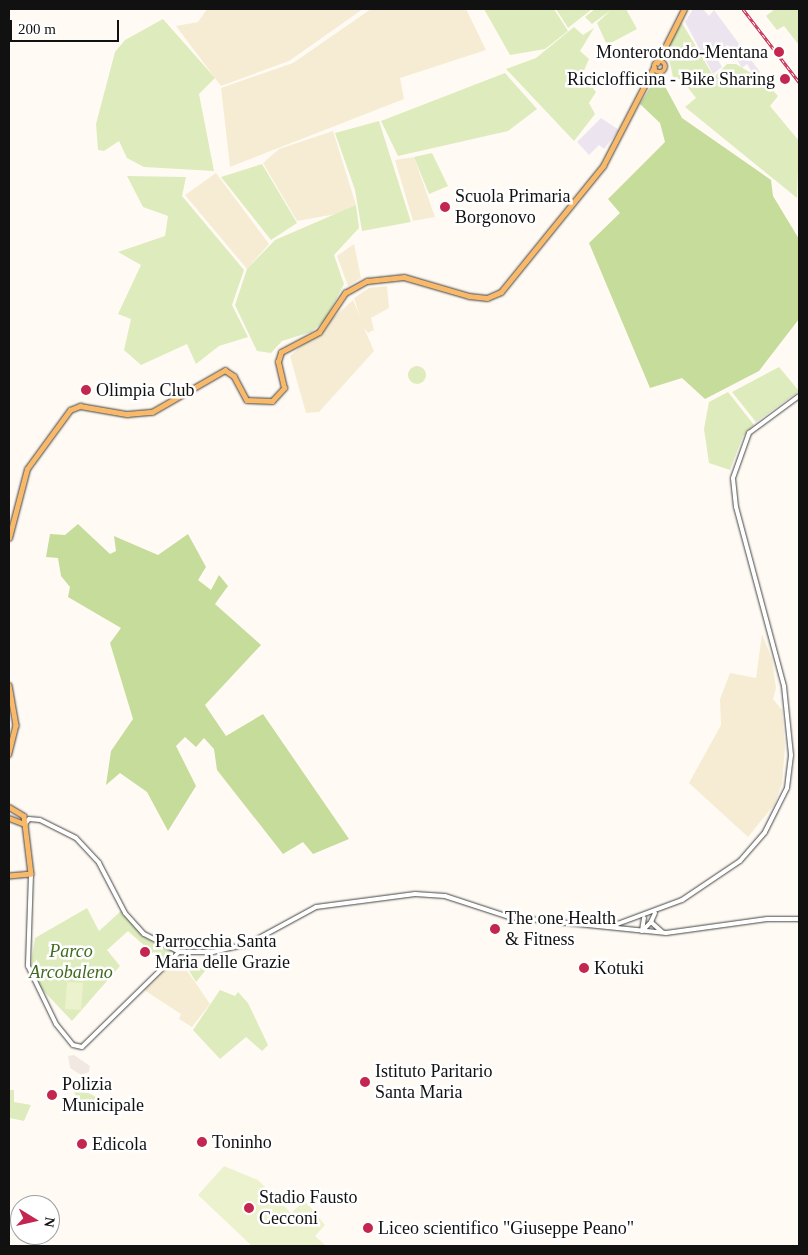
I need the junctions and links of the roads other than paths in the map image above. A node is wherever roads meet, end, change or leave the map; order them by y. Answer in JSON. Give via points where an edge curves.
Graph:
{"nodes":[{"id":1,"x":684,"y":9,"type":"edge"},
{"id":2,"x":665,"y":46,"type":"junction"},
{"id":3,"x":666,"y":63,"type":"junction"},
{"id":4,"x":656,"y":65,"type":"junction"},
{"id":5,"x":658,"y":74,"type":"junction"},
{"id":6,"x":644,"y":86,"type":"junction"},
{"id":7,"x":799,"y":396,"type":"edge"},
{"id":8,"x":9,"y":538,"type":"edge"},
{"id":9,"x":9,"y":684,"type":"edge"},
{"id":10,"x":9,"y":754,"type":"edge"},
{"id":11,"x":9,"y":807,"type":"edge"},
{"id":12,"x":9,"y":818,"type":"edge"},
{"id":13,"x":25,"y":824,"type":"junction"},
{"id":14,"x":31,"y":874,"type":"junction"},
{"id":15,"x":9,"y":876,"type":"edge"},
{"id":16,"x":655,"y":913,"type":"junction"},
{"id":17,"x":644,"y":918,"type":"junction"},
{"id":18,"x":799,"y":919,"type":"edge"},
{"id":19,"x":651,"y":922,"type":"junction"},
{"id":20,"x":607,"y":927,"type":"junction"},
{"id":21,"x":642,"y":931,"type":"junction"},
{"id":22,"x":669,"y":934,"type":"junction"},
{"id":23,"x":179,"y":952,"type":"junction"}],
"edges":[{"from":1,"to":2,"type":"main road"},
{"from":2,"to":3,"type":"main road"},
{"from":2,"to":4,"type":"main road"},
{"from":3,"to":4,"type":"main road"},
{"from":3,"to":5,"type":"main road"},
{"from":4,"to":5,"type":"main road"},
{"from":4,"to":6,"type":"main road"},
{"from":5,"to":6,"type":"main road"},
{"from":6,"to":8,"type":"main road","via":[[603,166],[501,292],[487,298],[469,296],[435,282],[400,277],[359,284],[340,299],[323,329],[280,354],[285,383],[280,396],[270,402],[250,401],[225,370],[152,412],[126,414],[80,406],[70,410],[27,469]]},
{"from":7,"to":16,"type":"street","via":[[749,433],[733,478],[736,507],[784,686],[791,755],[788,783],[765,832],[745,856],[707,885]]},
{"from":9,"to":10,"type":"main road","via":[[16,725]]},
{"from":11,"to":13,"type":"main road","via":[[22,814]]},
{"from":12,"to":13,"type":"main road"},
{"from":13,"to":14,"type":"main road"},
{"from":13,"to":23,"type":"street","via":[[31,819],[43,820],[82,844],[100,863],[122,908],[144,934]]},
{"from":14,"to":15,"type":"main road"},
{"from":14,"to":23,"type":"street","via":[[28,966],[56,1024],[73,1045],[82,1047]]},
{"from":16,"to":17,"type":"street"},
{"from":16,"to":19,"type":"street"},
{"from":17,"to":20,"type":"street"},
{"from":17,"to":21,"type":"street"},
{"from":18,"to":22,"type":"street","via":[[763,919]]},
{"from":19,"to":21,"type":"street"},
{"from":19,"to":22,"type":"street"},
{"from":20,"to":21,"type":"street"},
{"from":20,"to":23,"type":"street","via":[[509,917],[445,896],[415,894],[316,907],[248,944],[213,952]]},
{"from":21,"to":22,"type":"street"}]}
